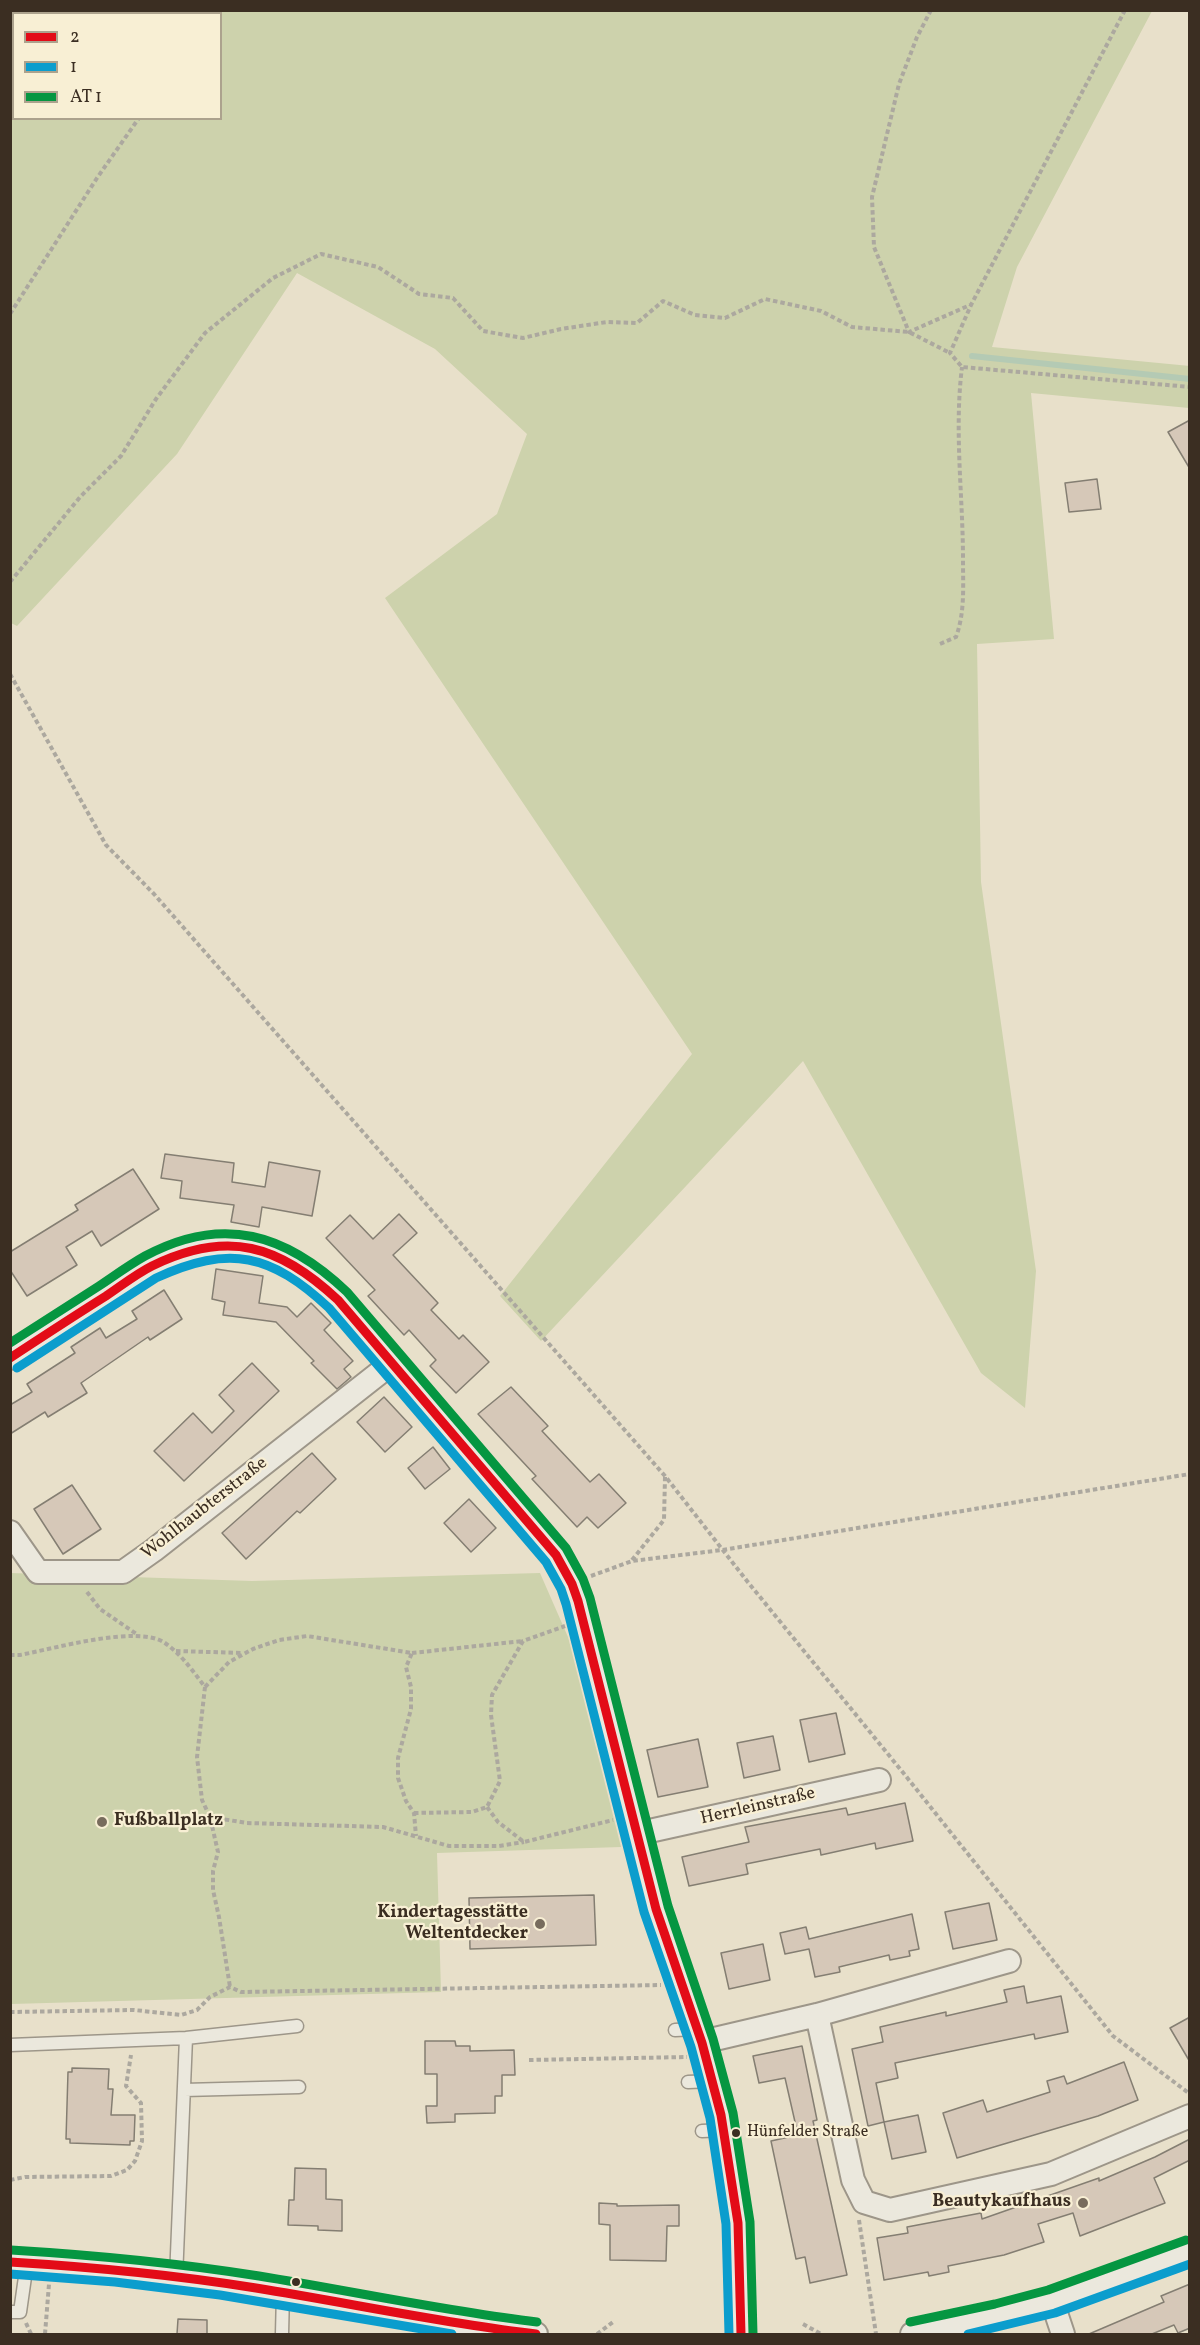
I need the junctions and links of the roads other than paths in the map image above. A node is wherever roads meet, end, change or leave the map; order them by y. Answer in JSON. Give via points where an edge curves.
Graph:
{"nodes":[{"id":1,"x":10,"y":1358,"type":"edge"},
{"id":2,"x":392,"y":1363,"type":"junction"},
{"id":3,"x":10,"y":1532,"type":"edge"},
{"id":4,"x":879,"y":1780,"type":"dead end"},
{"id":5,"x":634,"y":1825,"type":"junction"},
{"id":6,"x":1009,"y":1960,"type":"dead end"},
{"id":7,"x":817,"y":2015,"type":"junction"},
{"id":8,"x":297,"y":2026,"type":"dead end"},
{"id":9,"x":186,"y":2038,"type":"junction"},
{"id":10,"x":695,"y":2039,"type":"junction"},
{"id":11,"x":10,"y":2044,"type":"edge"},
{"id":12,"x":713,"y":2081,"type":"junction"},
{"id":13,"x":688,"y":2082,"type":"dead end"},
{"id":14,"x":299,"y":2087,"type":"dead end"},
{"id":15,"x":184,"y":2090,"type":"junction"},
{"id":16,"x":1190,"y":2116,"type":"edge"},
{"id":17,"x":725,"y":2130,"type":"junction"},
{"id":18,"x":702,"y":2131,"type":"dead end"},
{"id":19,"x":1190,"y":2251,"type":"edge"},
{"id":20,"x":19,"y":2263,"type":"edge"},
{"id":21,"x":176,"y":2278,"type":"junction"},
{"id":22,"x":282,"y":2293,"type":"junction"},
{"id":23,"x":1052,"y":2301,"type":"junction"},
{"id":24,"x":10,"y":2312,"type":"edge"},
{"id":25,"x":431,"y":2327,"type":"edge"},
{"id":26,"x":480,"y":2331,"type":"edge"},
{"id":27,"x":282,"y":2334,"type":"edge"},
{"id":28,"x":536,"y":2334,"type":"edge"},
{"id":29,"x":741,"y":2334,"type":"edge"},
{"id":30,"x":912,"y":2334,"type":"edge"},
{"id":31,"x":1063,"y":2334,"type":"edge"}],
"edges":[{"from":1,"to":2,"type":"street","via":[[150,1267],[171,1256],[221,1245],[273,1253],[297,1265],[318,1280]]},
{"from":2,"to":3,"type":"street","name":"Wohlhaubterstraße","via":[[123,1572],[38,1572]]},
{"from":2,"to":5,"type":"street","via":[[556,1555],[572,1584]]},
{"from":4,"to":5,"type":"street","name":"Herrleinstraße"},
{"from":5,"to":10,"type":"street"},
{"from":6,"to":7,"type":"street"},
{"from":7,"to":10,"type":"street"},
{"from":7,"to":16,"type":"street","via":[[853,2180],[864,2202],[890,2210],[1051,2174]]},
{"from":8,"to":9,"type":"lane"},
{"from":9,"to":11,"type":"lane"},
{"from":9,"to":15,"type":"lane"},
{"from":10,"to":12,"type":"street"},
{"from":12,"to":13,"type":"lane"},
{"from":12,"to":17,"type":"street"},
{"from":14,"to":15,"type":"lane"},
{"from":15,"to":21,"type":"lane"},
{"from":17,"to":18,"type":"lane"},
{"from":17,"to":29,"type":"street","via":[[741,2237]]},
{"from":19,"to":23,"type":"street"},
{"from":20,"to":21,"type":"street"},
{"from":20,"to":24,"type":"lane","via":[[20,2312]]},
{"from":21,"to":22,"type":"street"},
{"from":22,"to":25,"type":"street"},
{"from":22,"to":27,"type":"lane"},
{"from":23,"to":30,"type":"street"},
{"from":23,"to":31,"type":"street"},
{"from":25,"to":26,"type":"street"},
{"from":26,"to":28,"type":"street"}]}
